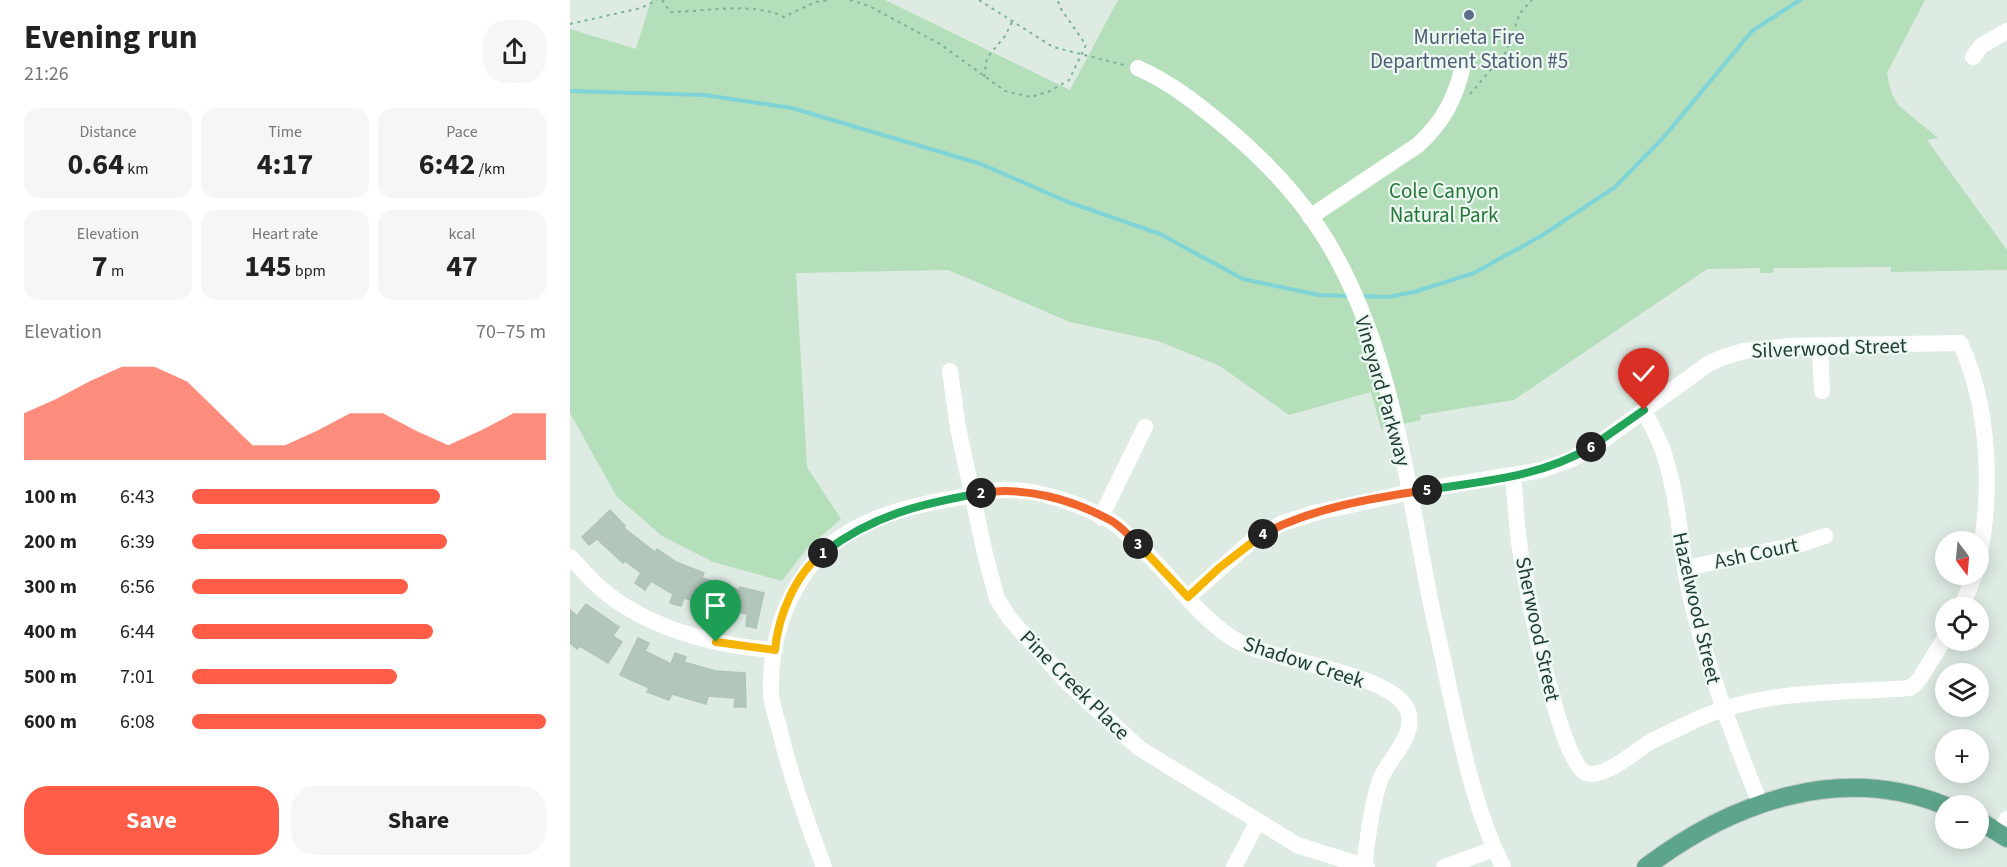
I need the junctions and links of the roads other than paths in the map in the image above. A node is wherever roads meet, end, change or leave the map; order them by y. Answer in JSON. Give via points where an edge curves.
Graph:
{"nodes":[{"id":1,"x":2007,"y":31,"type":"edge"},
{"id":2,"x":1973,"y":57,"type":"dead end"},
{"id":3,"x":1463,"y":65,"type":"dead end"},
{"id":4,"x":1138,"y":68,"type":"road end"},
{"id":5,"x":1310,"y":217,"type":"junction"},
{"id":6,"x":1820,"y":345,"type":"junction"},
{"id":7,"x":950,"y":371,"type":"dead end"},
{"id":8,"x":1822,"y":391,"type":"dead end"},
{"id":9,"x":1644,"y":410,"type":"junction"},
{"id":10,"x":1145,"y":427,"type":"dead end"},
{"id":11,"x":1513,"y":476,"type":"junction"},
{"id":12,"x":1411,"y":492,"type":"junction"},
{"id":13,"x":972,"y":495,"type":"junction"},
{"id":14,"x":1101,"y":517,"type":"junction"},
{"id":15,"x":1983,"y":531,"type":"edge"},
{"id":16,"x":1825,"y":536,"type":"dead end"},
{"id":17,"x":570,"y":557,"type":"edge"},
{"id":18,"x":1686,"y":567,"type":"junction"},
{"id":19,"x":1188,"y":597,"type":"junction"},
{"id":20,"x":775,"y":650,"type":"junction"},
{"id":21,"x":1937,"y":651,"type":"edge"},
{"id":22,"x":1722,"y":711,"type":"junction"},
{"id":23,"x":1935,"y":802,"type":"edge"},
{"id":24,"x":1760,"y":803,"type":"junction"},
{"id":25,"x":1257,"y":823,"type":"junction"},
{"id":26,"x":1989,"y":824,"type":"edge"},
{"id":27,"x":2004,"y":830,"type":"edge"},
{"id":28,"x":1494,"y":849,"type":"junction"},
{"id":29,"x":824,"y":867,"type":"edge"},
{"id":30,"x":1234,"y":867,"type":"edge"},
{"id":31,"x":1366,"y":867,"type":"edge"},
{"id":32,"x":1444,"y":867,"type":"edge"},
{"id":33,"x":1503,"y":867,"type":"edge"},
{"id":34,"x":1646,"y":867,"type":"edge"}],
"edges":[{"from":1,"to":2,"type":"street","via":[[1981,46]]},
{"from":3,"to":5,"type":"street","via":[[1458,90],[1432,132]]},
{"from":4,"to":5,"type":"street","name":"Vineyard Parkway","via":[[1197,103],[1244,143]]},
{"from":5,"to":12,"type":"street","name":"Vineyard Parkway","via":[[1338,261],[1374,350]]},
{"from":6,"to":8,"type":"street"},
{"from":6,"to":9,"type":"street","name":"Silverwood Street","via":[[1764,348],[1721,358]]},
{"from":6,"to":15,"type":"street","name":"Silverwood Street","via":[[1960,343],[1974,384],[1987,468]]},
{"from":7,"to":13,"type":"street","name":"Pine Creek Place"},
{"from":9,"to":11,"type":"street","name":"Silverwood Street","via":[[1570,460]]},
{"from":9,"to":18,"type":"street","name":"Hazelwood Street","via":[[1668,468]]},
{"from":10,"to":14,"type":"street"},
{"from":11,"to":12,"type":"street","name":"Silverwood Street"},
{"from":11,"to":22,"type":"street","name":"Sherwood Street","via":[[1524,569],[1555,708],[1577,766],[1586,773],[1600,773],[1649,743]]},
{"from":12,"to":19,"type":"street","name":"Silverwood Street","via":[[1283,523],[1254,539]]},
{"from":12,"to":28,"type":"street","name":"Vineyard Parkway","via":[[1429,595],[1475,800]]},
{"from":13,"to":14,"type":"street","name":"Shadow Creek","via":[[1002,490],[1046,495]]},
{"from":13,"to":20,"type":"street","name":"Shadow Creek","via":[[884,516],[848,534],[819,556],[794,589],[777,632]]},
{"from":13,"to":25,"type":"street","name":"Pine Creek Place","via":[[997,598],[1010,619],[1067,682],[1139,748]]},
{"from":14,"to":19,"type":"street","name":"Shadow Creek","via":[[1111,520],[1140,546]]},
{"from":16,"to":18,"type":"street","name":"Ash Court"},
{"from":17,"to":20,"type":"street","via":[[600,588],[677,631],[738,646]]},
{"from":18,"to":22,"type":"street","name":"Hazelwood Street"},
{"from":19,"to":31,"type":"street","name":"Shadow Creek","via":[[1238,642],[1383,688],[1407,709],[1410,725],[1380,779],[1368,831]]},
{"from":20,"to":29,"type":"street","name":"Shadow Creek","via":[[771,694],[789,768]]},
{"from":21,"to":22,"type":"street","via":[[1910,688],[1788,694]]},
{"from":22,"to":24,"type":"street","name":"Hazelwood Street"},
{"from":23,"to":24,"type":"main road","via":[[1910,794],[1849,787],[1819,789]]},
{"from":24,"to":34,"type":"main road","via":[[1698,831]]},
{"from":25,"to":30,"type":"street"},
{"from":25,"to":31,"type":"street","name":"Pine Creek Place","via":[[1297,845]]},
{"from":26,"to":27,"type":"main road"},
{"from":28,"to":32,"type":"street"},
{"from":28,"to":33,"type":"street","name":"Vineyard Parkway"}]}
